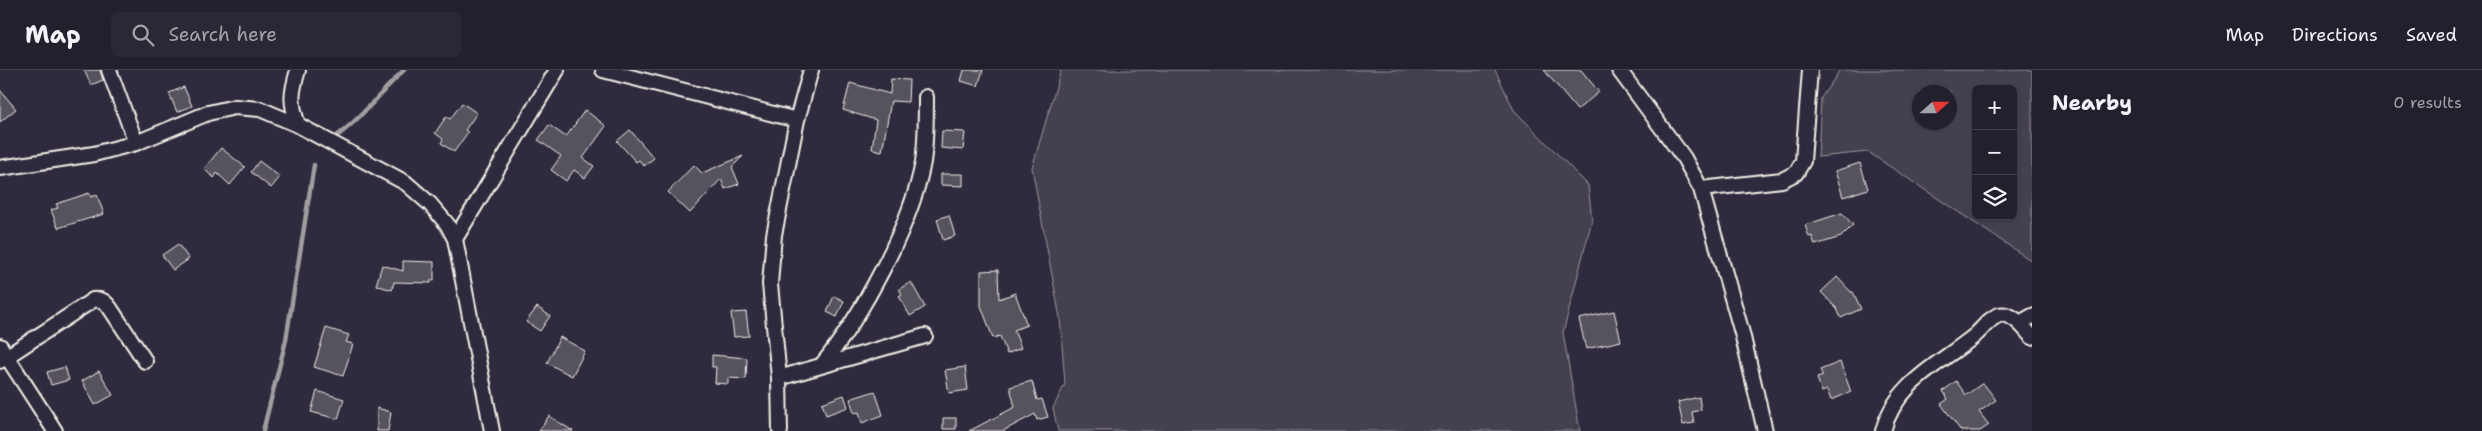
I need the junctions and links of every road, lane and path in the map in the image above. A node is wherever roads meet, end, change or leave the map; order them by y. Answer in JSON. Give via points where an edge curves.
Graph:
{"nodes":[{"id":1,"x":109,"y":70,"type":"edge"},
{"id":2,"x":298,"y":70,"type":"edge"},
{"id":3,"x":557,"y":70,"type":"edge"},
{"id":4,"x":602,"y":70,"type":"edge"},
{"id":5,"x":810,"y":70,"type":"edge"},
{"id":6,"x":1619,"y":70,"type":"edge"},
{"id":7,"x":1810,"y":70,"type":"edge"},
{"id":8,"x":645,"y":76,"type":"edge"},
{"id":9,"x":926,"y":97,"type":"dead end"},
{"id":10,"x":797,"y":120,"type":"junction"},
{"id":11,"x":298,"y":125,"type":"junction"},
{"id":12,"x":136,"y":143,"type":"junction"},
{"id":13,"x":0,"y":168,"type":"edge"},
{"id":14,"x":1702,"y":189,"type":"junction"},
{"id":15,"x":454,"y":239,"type":"junction"},
{"id":16,"x":2032,"y":316,"type":"edge"},
{"id":17,"x":2020,"y":323,"type":"junction"},
{"id":18,"x":925,"y":336,"type":"dead end"},
{"id":19,"x":2032,"y":337,"type":"edge"},
{"id":20,"x":2,"y":355,"type":"edge"},
{"id":21,"x":145,"y":361,"type":"dead end"},
{"id":22,"x":821,"y":366,"type":"junction"},
{"id":23,"x":779,"y":378,"type":"junction"},
{"id":24,"x":490,"y":430,"type":"edge"},
{"id":25,"x":55,"y":431,"type":"edge"},
{"id":26,"x":780,"y":431,"type":"edge"},
{"id":27,"x":1765,"y":431,"type":"edge"},
{"id":28,"x":1883,"y":431,"type":"edge"}],
"edges":[{"from":1,"to":12,"type":"street"},
{"from":2,"to":11,"type":"street","via":[[291,105]]},
{"from":3,"to":15,"type":"street"},
{"from":4,"to":8,"type":"street"},
{"from":5,"to":10,"type":"street"},
{"from":6,"to":14,"type":"street","via":[[1684,158]]},
{"from":7,"to":14,"type":"street","via":[[1803,161],[1796,173],[1782,180]]},
{"from":8,"to":10,"type":"street"},
{"from":9,"to":22,"type":"street","via":[[922,162],[913,202],[860,308],[837,347]]},
{"from":10,"to":23,"type":"street","via":[[773,245],[770,284]]},
{"from":11,"to":12,"type":"street","via":[[260,109],[235,107],[208,113]]},
{"from":11,"to":15,"type":"street","via":[[406,183],[441,217]]},
{"from":12,"to":13,"type":"street","via":[[94,154]]},
{"from":14,"to":27,"type":"street"},
{"from":15,"to":24,"type":"street","via":[[482,369]]},
{"from":16,"to":17,"type":"street"},
{"from":17,"to":19,"type":"street"},
{"from":17,"to":28,"type":"street","via":[[2006,314],[1999,315],[1960,348],[1928,369],[1905,388],[1886,418]]},
{"from":18,"to":22,"type":"street"},
{"from":20,"to":21,"type":"street","via":[[100,299],[105,301]]},
{"from":20,"to":25,"type":"street"},
{"from":22,"to":23,"type":"street"},
{"from":23,"to":26,"type":"street"}]}
